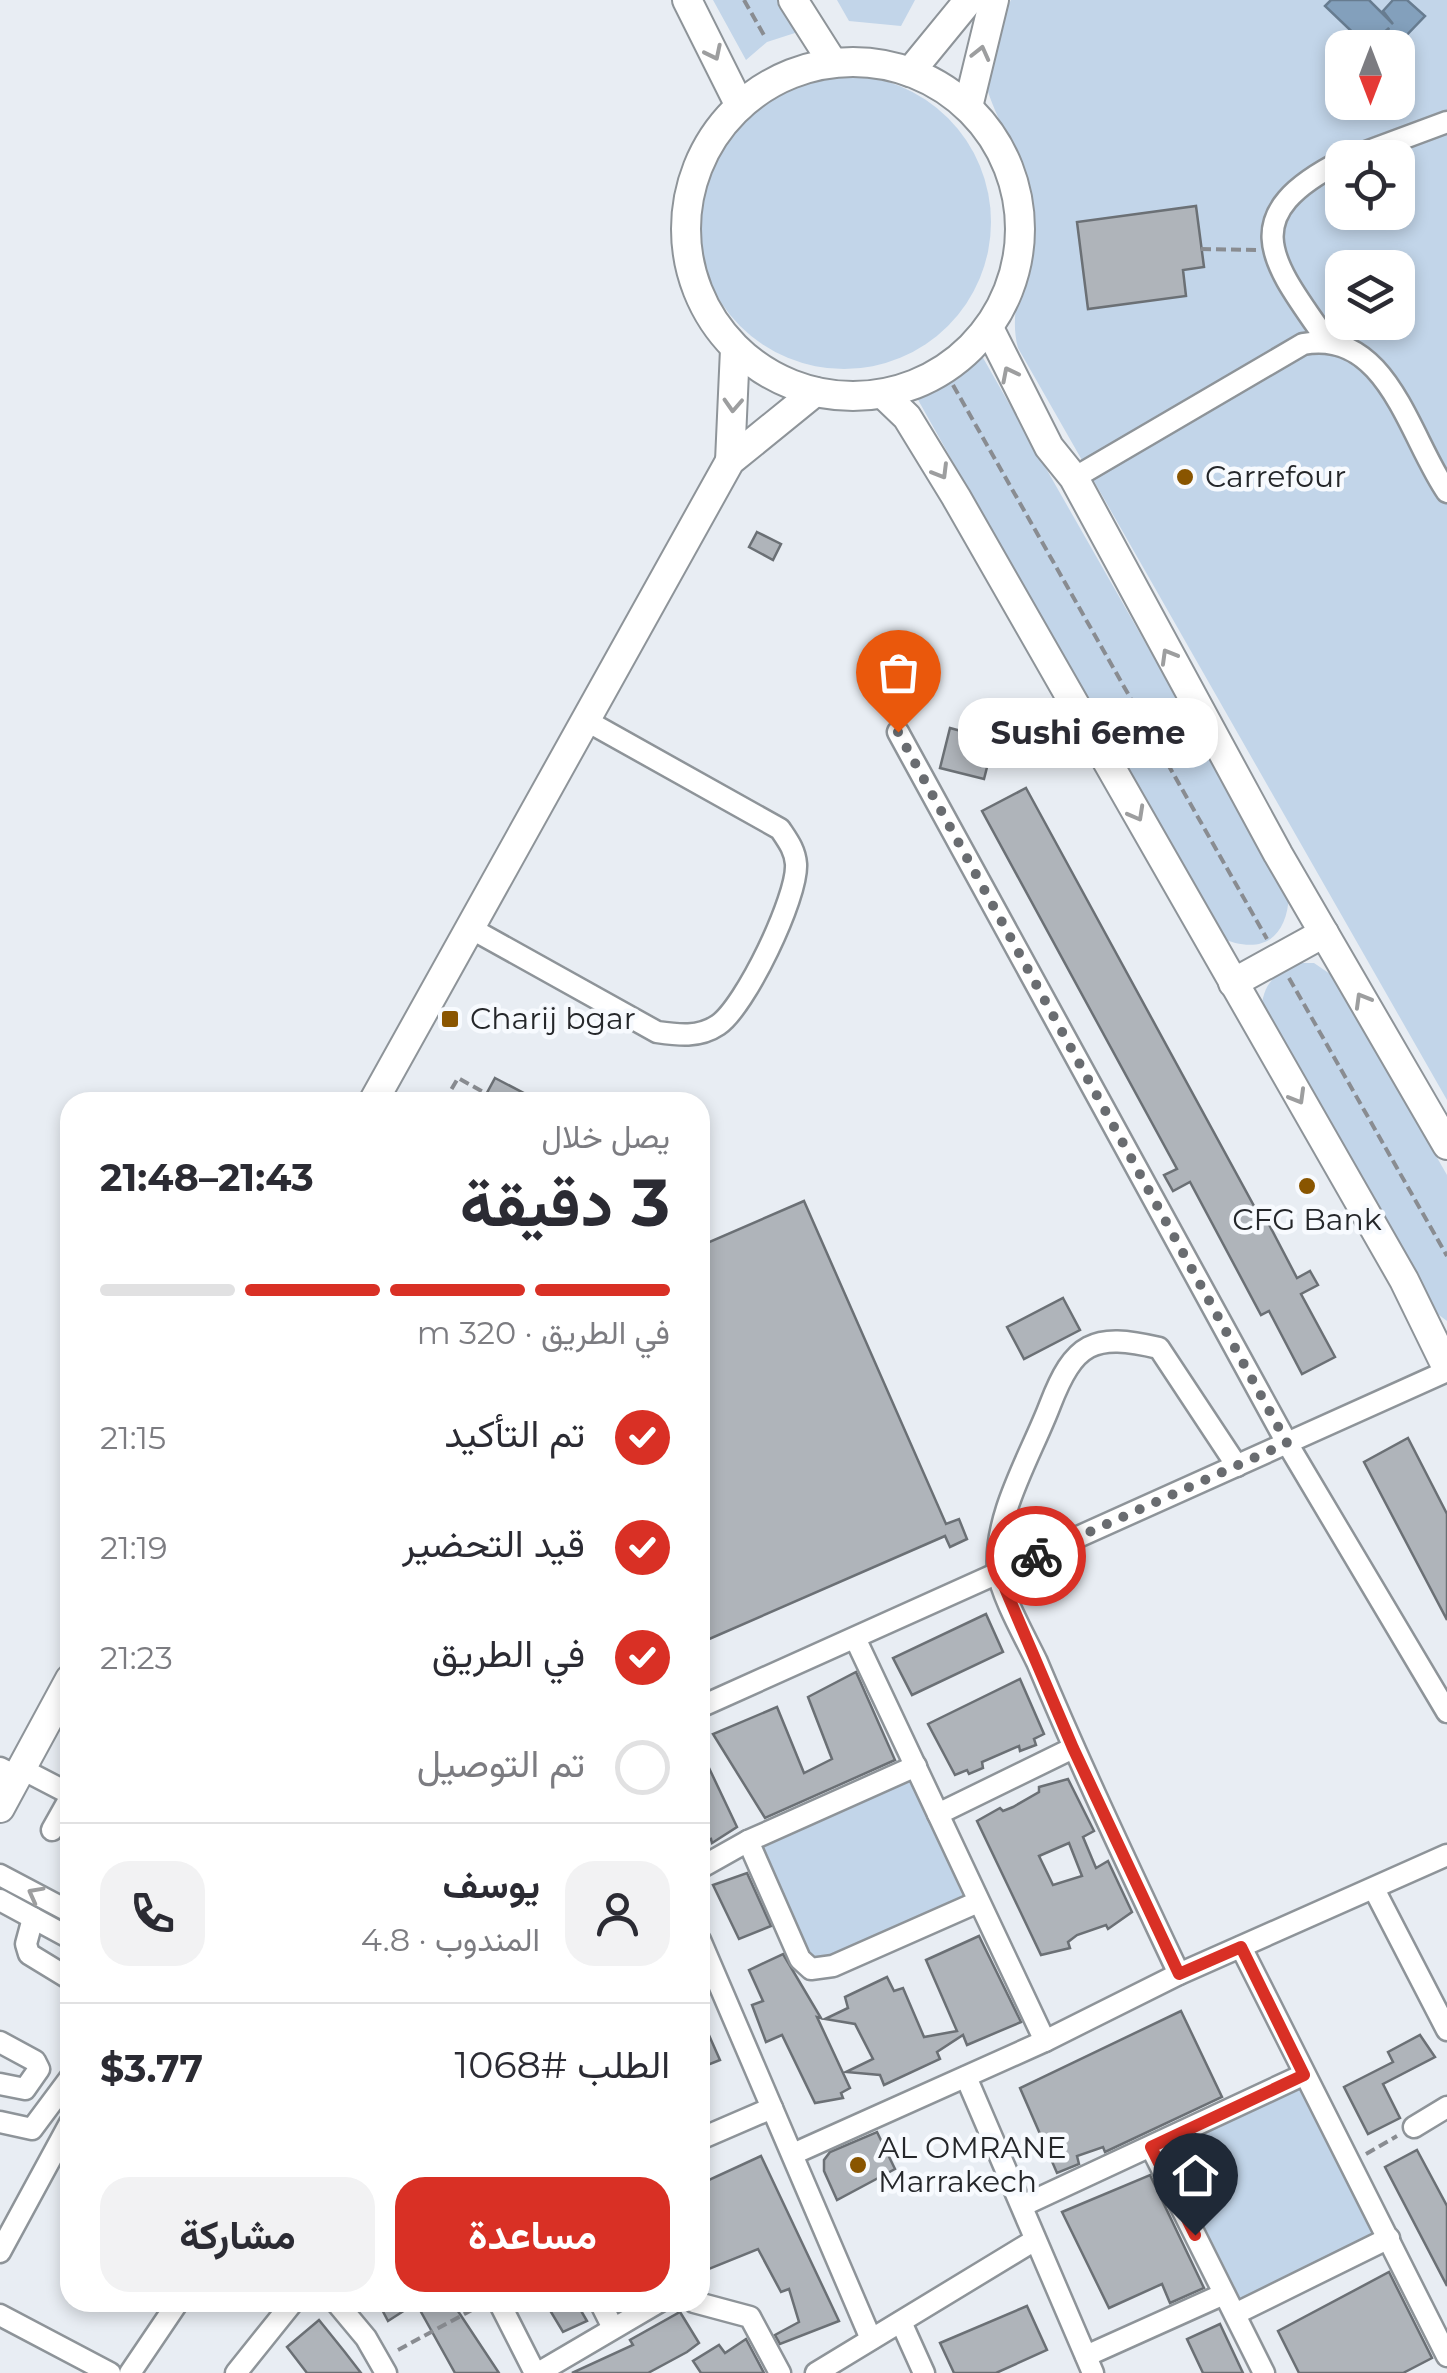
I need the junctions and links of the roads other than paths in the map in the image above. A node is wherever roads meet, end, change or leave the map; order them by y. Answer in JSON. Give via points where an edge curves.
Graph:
{"nodes":[{"id":1,"x":687,"y":0,"type":"edge"},
{"id":2,"x":793,"y":0,"type":"edge"},
{"id":3,"x":969,"y":0,"type":"edge"},
{"id":4,"x":994,"y":0,"type":"edge"},
{"id":5,"x":833,"y":63,"type":"junction"},
{"id":6,"x":910,"y":72,"type":"junction"},
{"id":7,"x":740,"y":106,"type":"junction"},
{"id":8,"x":968,"y":107,"type":"junction"},
{"id":9,"x":1447,"y":122,"type":"edge"},
{"id":10,"x":1398,"y":140,"type":"edge"},
{"id":11,"x":1325,"y":173,"type":"edge"},
{"id":12,"x":989,"y":328,"type":"junction"},
{"id":13,"x":1325,"y":339,"type":"edge"},
{"id":14,"x":1326,"y":340,"type":"joint"},
{"id":15,"x":735,"y":349,"type":"junction"},
{"id":16,"x":815,"y":392,"type":"junction"},
{"id":17,"x":883,"y":394,"type":"junction"},
{"id":18,"x":730,"y":461,"type":"junction"},
{"id":19,"x":1074,"y":478,"type":"junction"},
{"id":20,"x":1447,"y":492,"type":"edge"},
{"id":21,"x":586,"y":721,"type":"junction"},
{"id":22,"x":898,"y":732,"type":"dead end"},
{"id":23,"x":472,"y":929,"type":"junction"},
{"id":24,"x":1324,"y":934,"type":"junction"},
{"id":25,"x":1233,"y":983,"type":"junction"},
{"id":26,"x":379,"y":1092,"type":"edge"},
{"id":27,"x":1447,"y":1144,"type":"edge"},
{"id":28,"x":1447,"y":1369,"type":"edge"},
{"id":29,"x":1287,"y":1443,"type":"junction"},
{"id":30,"x":1238,"y":1466,"type":"junction"},
{"id":31,"x":998,"y":1572,"type":"junction"},
{"id":32,"x":854,"y":1638,"type":"junction"},
{"id":33,"x":60,"y":1696,"type":"edge"},
{"id":34,"x":710,"y":1703,"type":"edge"},
{"id":35,"x":1447,"y":1712,"type":"edge"},
{"id":36,"x":1073,"y":1748,"type":"junction"},
{"id":37,"x":916,"y":1766,"type":"junction"},
{"id":38,"x":13,"y":1771,"type":"edge"},
{"id":39,"x":60,"y":1792,"type":"edge"},
{"id":40,"x":0,"y":1808,"type":"edge"},
{"id":41,"x":938,"y":1814,"type":"junction"},
{"id":42,"x":60,"y":1815,"type":"edge"},
{"id":43,"x":52,"y":1830,"type":"dead end"},
{"id":44,"x":748,"y":1841,"type":"junction"},
{"id":45,"x":1447,"y":1855,"type":"edge"},
{"id":46,"x":710,"y":1862,"type":"edge"},
{"id":47,"x":0,"y":1875,"type":"edge"},
{"id":48,"x":1374,"y":1889,"type":"junction"},
{"id":49,"x":0,"y":1900,"type":"edge"},
{"id":50,"x":978,"y":1902,"type":"junction"},
{"id":51,"x":60,"y":1907,"type":"edge"},
{"id":52,"x":33,"y":1918,"type":"junction"},
{"id":53,"x":60,"y":1933,"type":"edge"},
{"id":54,"x":1241,"y":1947,"type":"junction"},
{"id":55,"x":710,"y":1963,"type":"edge"},
{"id":56,"x":60,"y":1973,"type":"edge"},
{"id":57,"x":1179,"y":1974,"type":"junction"},
{"id":58,"x":1447,"y":2030,"type":"edge"},
{"id":59,"x":1045,"y":2041,"type":"junction"},
{"id":60,"x":0,"y":2042,"type":"edge"},
{"id":61,"x":1304,"y":2075,"type":"junction"},
{"id":62,"x":966,"y":2077,"type":"junction"},
{"id":63,"x":0,"y":2084,"type":"edge"},
{"id":64,"x":60,"y":2091,"type":"edge"},
{"id":65,"x":1447,"y":2107,"type":"edge"},
{"id":66,"x":772,"y":2108,"type":"junction"},
{"id":67,"x":0,"y":2122,"type":"edge"},
{"id":68,"x":1414,"y":2126,"type":"road end"},
{"id":69,"x":710,"y":2135,"type":"edge"},
{"id":70,"x":60,"y":2141,"type":"edge"},
{"id":71,"x":1151,"y":2147,"type":"junction"},
{"id":72,"x":793,"y":2154,"type":"junction"},
{"id":73,"x":1024,"y":2205,"type":"junction"},
{"id":74,"x":1389,"y":2238,"type":"junction"},
{"id":75,"x":1036,"y":2240,"type":"junction"},
{"id":76,"x":0,"y":2252,"type":"edge"},
{"id":77,"x":1224,"y":2294,"type":"junction"},
{"id":78,"x":710,"y":2306,"type":"edge"},
{"id":79,"x":171,"y":2312,"type":"edge"},
{"id":80,"x":285,"y":2312,"type":"edge"},
{"id":81,"x":343,"y":2312,"type":"edge"},
{"id":82,"x":504,"y":2312,"type":"edge"},
{"id":83,"x":605,"y":2312,"type":"edge"},
{"id":84,"x":642,"y":2312,"type":"edge"},
{"id":85,"x":1234,"y":2314,"type":"junction"},
{"id":86,"x":0,"y":2315,"type":"edge"},
{"id":87,"x":901,"y":2322,"type":"junction"},
{"id":88,"x":613,"y":2328,"type":"junction"},
{"id":89,"x":871,"y":2338,"type":"junction"},
{"id":90,"x":1447,"y":2356,"type":"edge"},
{"id":91,"x":1089,"y":2365,"type":"edge"},
{"id":92,"x":383,"y":2367,"type":"edge"},
{"id":93,"x":110,"y":2373,"type":"edge"},
{"id":94,"x":130,"y":2373,"type":"edge"},
{"id":95,"x":236,"y":2373,"type":"edge"},
{"id":96,"x":536,"y":2373,"type":"edge"},
{"id":97,"x":780,"y":2373,"type":"edge"},
{"id":98,"x":816,"y":2373,"type":"edge"},
{"id":99,"x":924,"y":2373,"type":"edge"},
{"id":100,"x":1264,"y":2373,"type":"edge"}],
"edges":[{"from":1,"to":7,"type":"main road","one_way":true},
{"from":2,"to":5,"type":"main road"},
{"from":3,"to":6,"type":"main road"},
{"from":8,"to":4,"type":"main road","one_way":true},
{"from":5,"to":6,"type":"main road"},
{"from":5,"to":7,"type":"main road","via":[[783,77]]},
{"from":6,"to":8,"type":"main road"},
{"from":7,"to":15,"type":"main road","via":[[700,160],[685,226],[698,293]]},
{"from":8,"to":12,"type":"main road","via":[[1004,155],[1021,214],[1015,274]]},
{"from":9,"to":10,"type":"street"},
{"from":11,"to":13,"type":"street","via":[[1287,199],[1271,250]]},
{"from":12,"to":17,"type":"main road","via":[[931,378]]},
{"from":19,"to":12,"type":"main road","one_way":true,"via":[[1048,447]]},
{"from":14,"to":19,"type":"street","via":[[1302,344]]},
{"from":14,"to":20,"type":"street","via":[[1349,345],[1382,375]]},
{"from":15,"to":16,"type":"main road","via":[[772,376]]},
{"from":15,"to":18,"type":"main road","one_way":true},
{"from":16,"to":17,"type":"main road"},
{"from":16,"to":18,"type":"main road"},
{"from":17,"to":25,"type":"main road","one_way":true,"via":[[908,417],[956,497]]},
{"from":18,"to":21,"type":"main road"},
{"from":24,"to":19,"type":"main road","one_way":true},
{"from":21,"to":23,"type":"main road"},
{"from":21,"to":23,"type":"street","via":[[787,839],[797,868],[760,965],[720,1024],[680,1036],[657,1032]]},
{"from":22,"to":29,"type":"street"},
{"from":23,"to":26,"type":"main road"},
{"from":24,"to":25,"type":"main road"},
{"from":27,"to":24,"type":"main road","one_way":true},
{"from":25,"to":28,"type":"main road","one_way":true,"via":[[1404,1280]]},
{"from":28,"to":29,"type":"street"},
{"from":29,"to":30,"type":"street"},
{"from":29,"to":35,"type":"street"},
{"from":30,"to":31,"type":"street"},
{"from":30,"to":31,"type":"street","via":[[1159,1348],[1126,1340],[1098,1343],[1072,1357],[1057,1386],[1006,1515]]},
{"from":31,"to":32,"type":"street"},
{"from":31,"to":36,"type":"street"},
{"from":32,"to":34,"type":"street"},
{"from":32,"to":37,"type":"street"},
{"from":33,"to":38,"type":"main road"},
{"from":36,"to":41,"type":"street"},
{"from":36,"to":57,"type":"street"},
{"from":37,"to":41,"type":"street"},
{"from":37,"to":44,"type":"street"},
{"from":38,"to":39,"type":"street"},
{"from":38,"to":40,"type":"main road"},
{"from":41,"to":50,"type":"street"},
{"from":42,"to":43,"type":"street"},
{"from":44,"to":46,"type":"street"},
{"from":44,"to":50,"type":"street","via":[[800,1959],[811,1969],[834,1966]]},
{"from":45,"to":48,"type":"street"},
{"from":51,"to":47,"type":"street","one_way":true},
{"from":48,"to":54,"type":"street"},
{"from":48,"to":58,"type":"street"},
{"from":49,"to":52,"type":"street"},
{"from":50,"to":59,"type":"street"},
{"from":52,"to":53,"type":"street"},
{"from":52,"to":56,"type":"street","via":[[29,1954]]},
{"from":54,"to":57,"type":"street"},
{"from":54,"to":61,"type":"street"},
{"from":55,"to":66,"type":"street"},
{"from":57,"to":59,"type":"street"},
{"from":59,"to":62,"type":"street"},
{"from":60,"to":63,"type":"street","via":[[40,2069],[25,2089]]},
{"from":61,"to":71,"type":"street"},
{"from":61,"to":74,"type":"street"},
{"from":62,"to":72,"type":"street"},
{"from":62,"to":73,"type":"street"},
{"from":64,"to":67,"type":"street","via":[[32,2128]]},
{"from":65,"to":68,"type":"street"},
{"from":66,"to":69,"type":"street"},
{"from":66,"to":72,"type":"street"},
{"from":70,"to":76,"type":"street"},
{"from":71,"to":73,"type":"street"},
{"from":71,"to":77,"type":"street"},
{"from":72,"to":89,"type":"street"},
{"from":73,"to":75,"type":"street"},
{"from":74,"to":85,"type":"street"},
{"from":74,"to":90,"type":"street"},
{"from":75,"to":87,"type":"street"},
{"from":75,"to":91,"type":"street"},
{"from":77,"to":85,"type":"street"},
{"from":77,"to":91,"type":"street"},
{"from":78,"to":97,"type":"street","via":[[750,2317]]},
{"from":79,"to":94,"type":"street"},
{"from":80,"to":95,"type":"street"},
{"from":81,"to":92,"type":"street"},
{"from":82,"to":96,"type":"street"},
{"from":83,"to":88,"type":"street"},
{"from":84,"to":88,"type":"street"},
{"from":85,"to":100,"type":"street"},
{"from":86,"to":93,"type":"street"},
{"from":87,"to":89,"type":"street"},
{"from":87,"to":99,"type":"street"},
{"from":88,"to":96,"type":"street"},
{"from":89,"to":98,"type":"street"}]}
